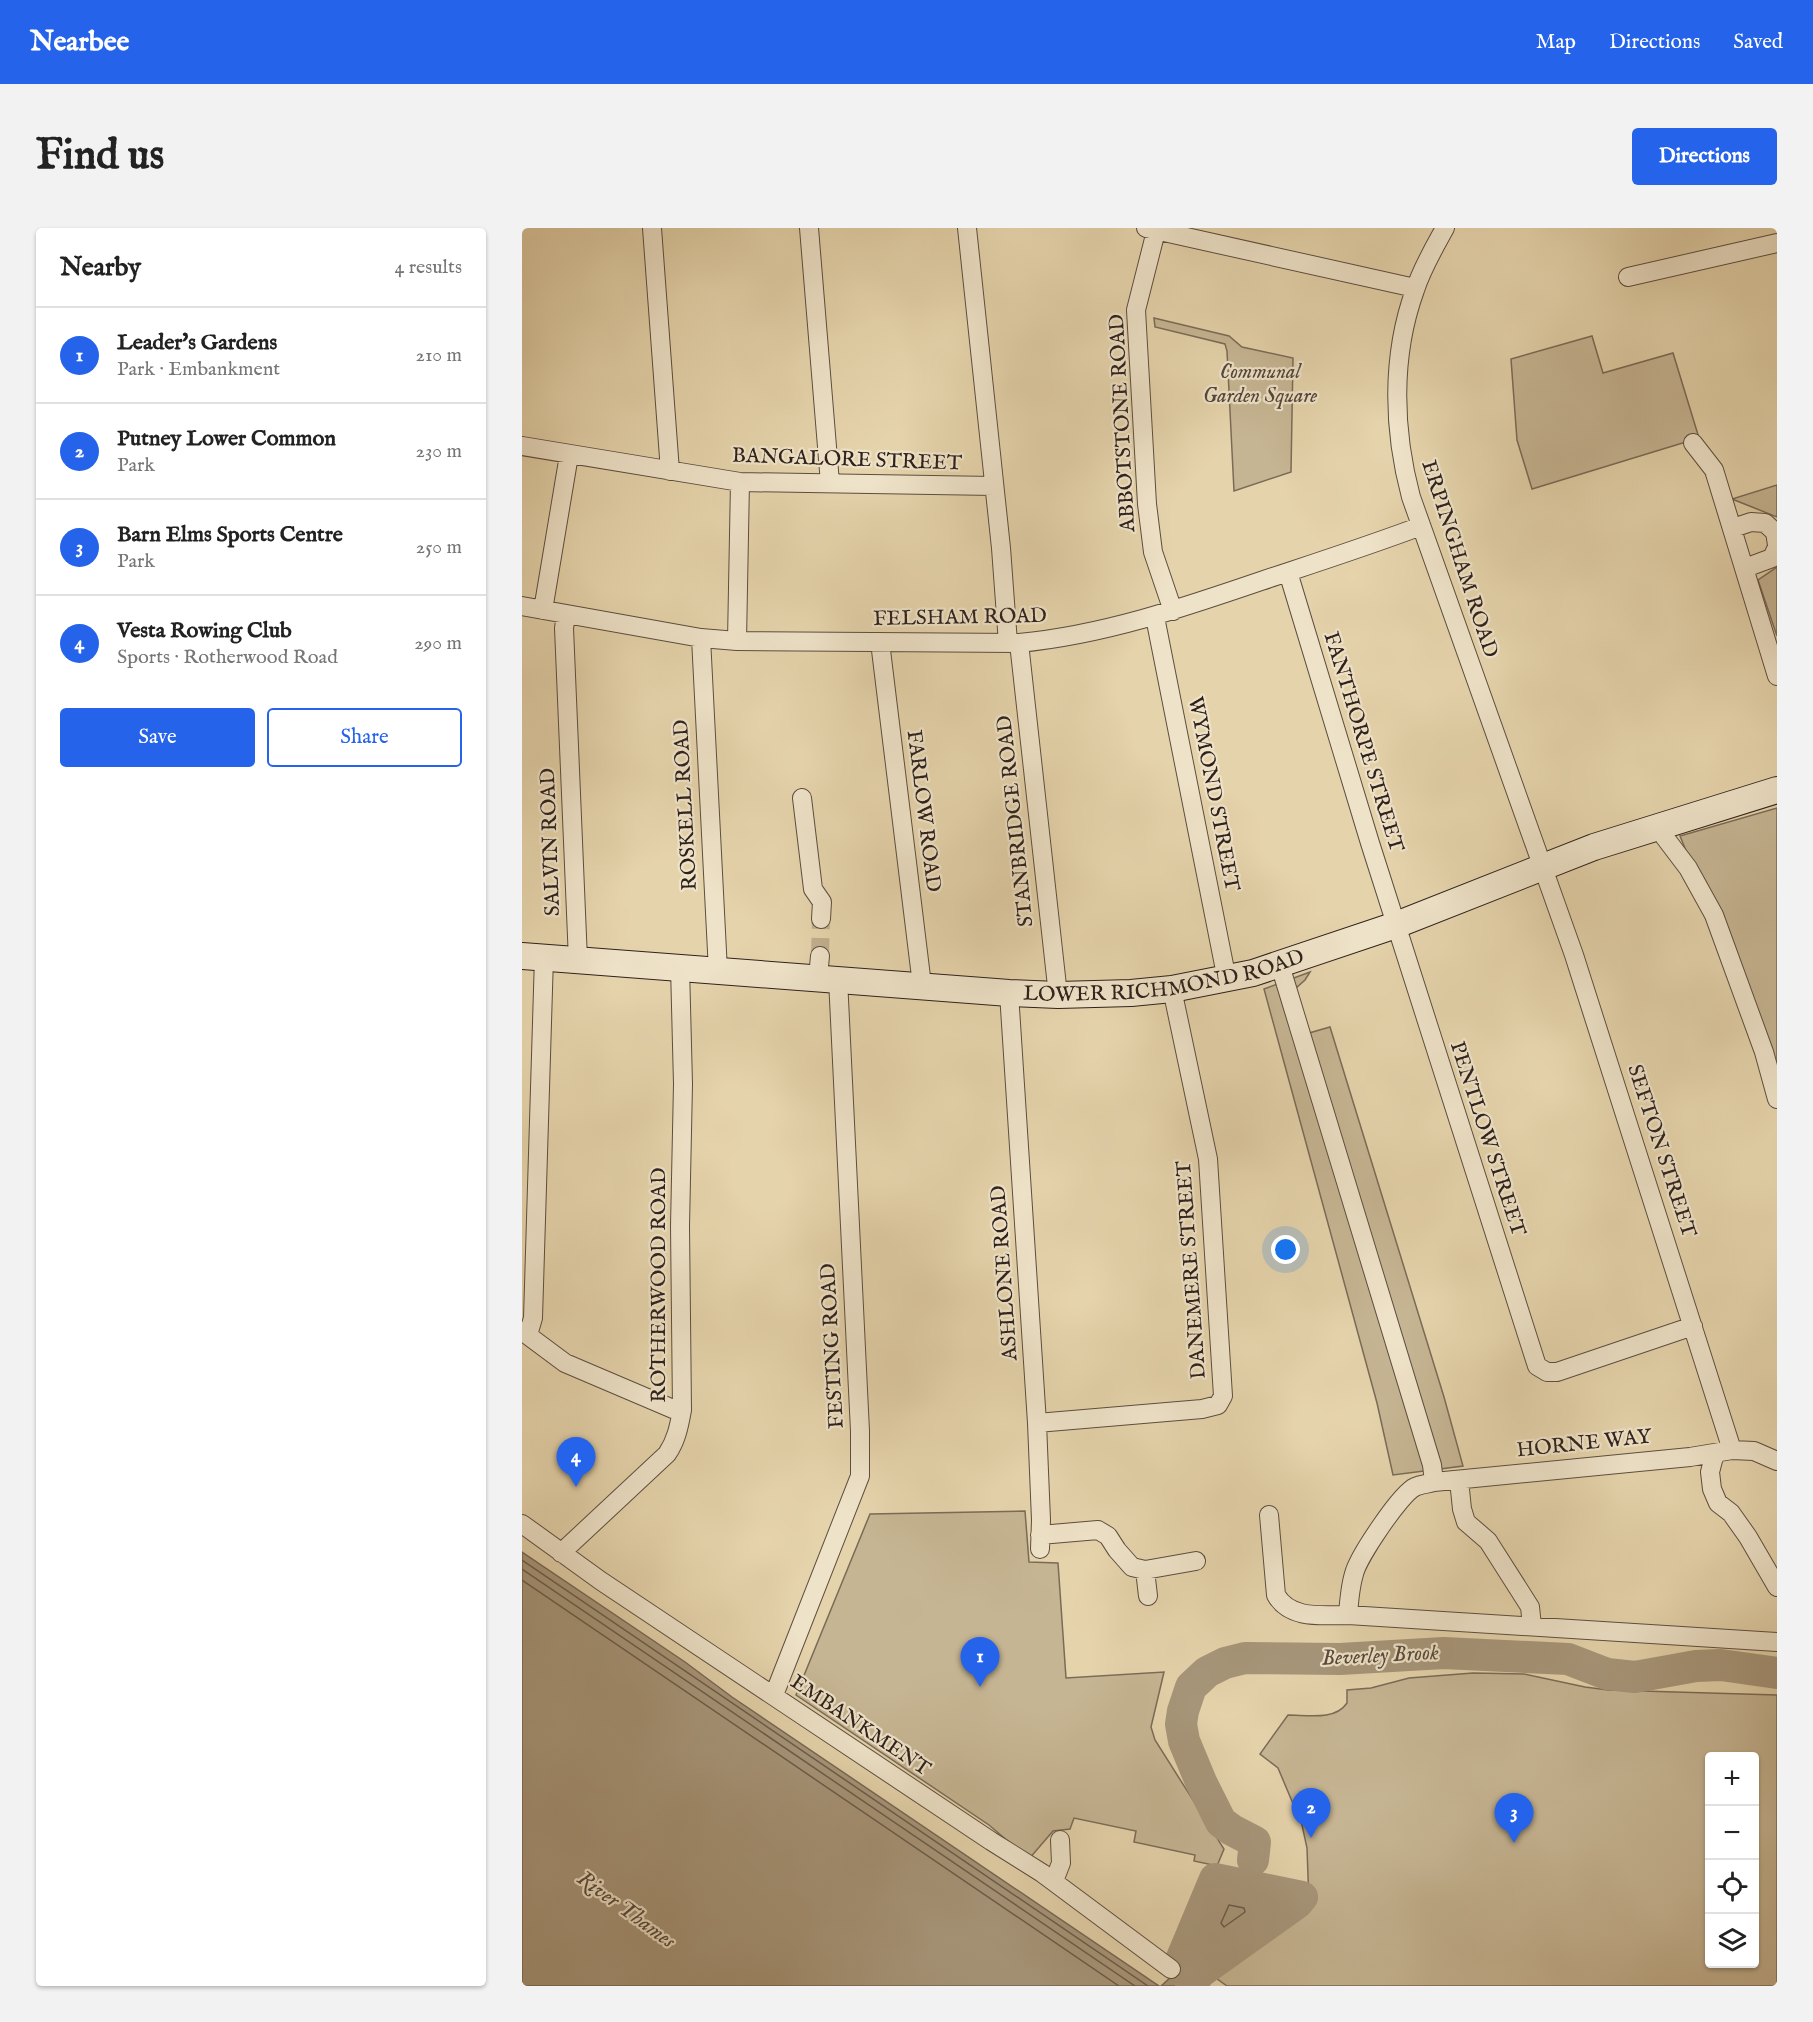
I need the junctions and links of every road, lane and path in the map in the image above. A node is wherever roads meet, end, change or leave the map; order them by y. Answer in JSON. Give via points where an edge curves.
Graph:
{"nodes":[{"id":1,"x":652,"y":228,"type":"edge"},
{"id":2,"x":809,"y":228,"type":"edge"},
{"id":3,"x":968,"y":228,"type":"edge"},
{"id":4,"x":1445,"y":228,"type":"edge"},
{"id":5,"x":1151,"y":229,"type":"edge"},
{"id":6,"x":1777,"y":243,"type":"edge"},
{"id":7,"x":1628,"y":278,"type":"dead end"},
{"id":8,"x":1415,"y":288,"type":"junction"},
{"id":9,"x":1693,"y":443,"type":"dead end"},
{"id":10,"x":522,"y":446,"type":"edge"},
{"id":11,"x":569,"y":455,"type":"junction"},
{"id":12,"x":670,"y":471,"type":"junction"},
{"id":13,"x":740,"y":482,"type":"junction"},
{"id":14,"x":830,"y":483,"type":"junction"},
{"id":15,"x":994,"y":486,"type":"junction"},
{"id":16,"x":1421,"y":526,"type":"junction"},
{"id":17,"x":1733,"y":528,"type":"junction"},
{"id":18,"x":1777,"y":546,"type":"edge"},
{"id":19,"x":1745,"y":568,"type":"junction"},
{"id":20,"x":1288,"y":572,"type":"junction"},
{"id":21,"x":522,"y":606,"type":"edge"},
{"id":22,"x":543,"y":610,"type":"junction"},
{"id":23,"x":1173,"y":611,"type":"junction"},
{"id":24,"x":566,"y":615,"type":"junction"},
{"id":25,"x":1155,"y":617,"type":"junction"},
{"id":26,"x":701,"y":638,"type":"junction"},
{"id":27,"x":737,"y":641,"type":"junction"},
{"id":28,"x":880,"y":642,"type":"junction"},
{"id":29,"x":1013,"y":643,"type":"junction"},
{"id":30,"x":1777,"y":676,"type":"edge"},
{"id":31,"x":1777,"y":790,"type":"edge"},
{"id":32,"x":802,"y":798,"type":"dead end"},
{"id":33,"x":1659,"y":826,"type":"junction"},
{"id":34,"x":1542,"y":867,"type":"junction"},
{"id":35,"x":821,"y":919,"type":"tunnel mouth"},
{"id":36,"x":1396,"y":925,"type":"junction"},
{"id":37,"x":533,"y":956,"type":"edge"},
{"id":38,"x":578,"y":960,"type":"junction"},
{"id":39,"x":1280,"y":964,"type":"junction"},
{"id":40,"x":680,"y":967,"type":"junction"},
{"id":41,"x":718,"y":971,"type":"junction"},
{"id":42,"x":826,"y":971,"type":"junction"},
{"id":43,"x":1227,"y":980,"type":"junction"},
{"id":44,"x":922,"y":985,"type":"junction"},
{"id":45,"x":1172,"y":989,"type":"junction"},
{"id":46,"x":1009,"y":993,"type":"junction"},
{"id":47,"x":1058,"y":995,"type":"junction"},
{"id":48,"x":1777,"y":1100,"type":"edge"},
{"id":49,"x":1692,"y":1326,"type":"junction"},
{"id":50,"x":525,"y":1333,"type":"edge"},
{"id":51,"x":682,"y":1410,"type":"junction"},
{"id":52,"x":1037,"y":1423,"type":"junction"},
{"id":53,"x":1723,"y":1452,"type":"junction"},
{"id":54,"x":1777,"y":1461,"type":"edge"},
{"id":55,"x":1459,"y":1480,"type":"junction"},
{"id":56,"x":1434,"y":1482,"type":"junction"},
{"id":57,"x":1269,"y":1515,"type":"dead end"},
{"id":58,"x":522,"y":1524,"type":"edge"},
{"id":59,"x":561,"y":1553,"type":"junction"},
{"id":60,"x":1196,"y":1561,"type":"dead end"},
{"id":61,"x":1145,"y":1570,"type":"junction"},
{"id":62,"x":1777,"y":1587,"type":"edge"},
{"id":63,"x":1148,"y":1596,"type":"dead end"},
{"id":64,"x":1348,"y":1615,"type":"junction"},
{"id":65,"x":1532,"y":1626,"type":"junction"},
{"id":66,"x":1777,"y":1642,"type":"edge"},
{"id":67,"x":774,"y":1695,"type":"junction"},
{"id":68,"x":1060,"y":1840,"type":"dead end"},
{"id":69,"x":1053,"y":1881,"type":"junction"},
{"id":70,"x":1171,"y":1969,"type":"dead end"}],
"edges":[{"from":1,"to":12,"type":"street"},
{"from":2,"to":14,"type":"street"},
{"from":3,"to":15,"type":"street","name":"STANBRIDGE ROAD"},
{"from":4,"to":8,"type":"street","name":"ERPINGHAM ROAD"},
{"from":5,"to":8,"type":"street"},
{"from":5,"to":23,"type":"street","name":"ABBOTSTONE ROAD","via":[[1136,310],[1147,504],[1153,552]]},
{"from":6,"to":7,"type":"street","via":[[1681,256]]},
{"from":8,"to":16,"type":"street","name":"ERPINGHAM ROAD","via":[[1402,345],[1397,418],[1403,466]]},
{"from":9,"to":17,"type":"street","via":[[1714,470]]},
{"from":10,"to":11,"type":"street","name":"BANGALORE STREET"},
{"from":11,"to":12,"type":"street","name":"BANGALORE STREET"},
{"from":11,"to":22,"type":"street"},
{"from":12,"to":13,"type":"street","name":"BANGALORE STREET"},
{"from":13,"to":14,"type":"street","name":"BANGALORE STREET"},
{"from":13,"to":27,"type":"street"},
{"from":14,"to":15,"type":"street","name":"BANGALORE STREET"},
{"from":15,"to":29,"type":"street","name":"STANBRIDGE ROAD"},
{"from":16,"to":20,"type":"street","name":"FELSHAM ROAD"},
{"from":16,"to":34,"type":"street","name":"ERPINGHAM ROAD"},
{"from":17,"to":18,"type":"street","via":[[1751,522],[1765,523],[1774,532]]},
{"from":17,"to":19,"type":"street"},
{"from":18,"to":19,"type":"street","via":[[1772,558]]},
{"from":19,"to":30,"type":"street"},
{"from":20,"to":23,"type":"street","name":"FELSHAM ROAD"},
{"from":20,"to":36,"type":"street","name":"FANTHORPE STREET"},
{"from":21,"to":22,"type":"street","name":"FELSHAM ROAD"},
{"from":22,"to":24,"type":"street","name":"FELSHAM ROAD"},
{"from":23,"to":25,"type":"street","name":"FELSHAM ROAD"},
{"from":24,"to":26,"type":"street","name":"FELSHAM ROAD"},
{"from":24,"to":38,"type":"street","name":"SALVIN ROAD"},
{"from":25,"to":29,"type":"street","name":"FELSHAM ROAD"},
{"from":25,"to":43,"type":"street","name":"WYMOND STREET"},
{"from":26,"to":27,"type":"street","name":"FELSHAM ROAD"},
{"from":26,"to":41,"type":"street","name":"ROSKELL ROAD"},
{"from":27,"to":28,"type":"street","name":"FELSHAM ROAD"},
{"from":28,"to":29,"type":"street","name":"FELSHAM ROAD"},
{"from":28,"to":44,"type":"street","name":"FARLOW ROAD"},
{"from":29,"to":47,"type":"street","name":"STANBRIDGE ROAD"},
{"from":31,"to":33,"type":"main road","name":"LOWER RICHMOND ROAD"},
{"from":32,"to":35,"type":"street","via":[[813,889],[822,902]]},
{"from":33,"to":34,"type":"main road","name":"LOWER RICHMOND ROAD"},
{"from":33,"to":48,"type":"street","via":[[1714,915],[1764,1052]]},
{"from":34,"to":36,"type":"main road","name":"LOWER RICHMOND ROAD"},
{"from":34,"to":49,"type":"street","name":"SEFTON STREET","via":[[1574,955]]},
{"from":36,"to":39,"type":"main road","name":"LOWER RICHMOND ROAD"},
{"from":36,"to":49,"type":"street","name":"PENTLOW STREET","via":[[1537,1366],[1557,1372]]},
{"from":37,"to":38,"type":"main road","name":"LOWER RICHMOND ROAD"},
{"from":37,"to":50,"type":"street","via":[[533,1318]]},
{"from":38,"to":40,"type":"main road","name":"LOWER RICHMOND ROAD"},
{"from":39,"to":43,"type":"main road","name":"LOWER RICHMOND ROAD"},
{"from":39,"to":56,"type":"street"},
{"from":40,"to":41,"type":"main road","name":"LOWER RICHMOND ROAD"},
{"from":40,"to":51,"type":"street","name":"ROTHERWOOD ROAD"},
{"from":41,"to":42,"type":"main road","name":"LOWER RICHMOND ROAD"},
{"from":42,"to":44,"type":"main road","name":"LOWER RICHMOND ROAD"},
{"from":42,"to":67,"type":"street","name":"FESTING ROAD","via":[[859,1407],[860,1476]]},
{"from":43,"to":45,"type":"main road","name":"LOWER RICHMOND ROAD"},
{"from":44,"to":46,"type":"main road","name":"LOWER RICHMOND ROAD"},
{"from":45,"to":47,"type":"main road","name":"LOWER RICHMOND ROAD"},
{"from":45,"to":52,"type":"street","name":"DANEMERE STREET","via":[[1208,1159],[1223,1396],[1218,1405],[1202,1409]]},
{"from":46,"to":47,"type":"main road","name":"LOWER RICHMOND ROAD"},
{"from":46,"to":52,"type":"street","name":"ASHLONE ROAD"},
{"from":49,"to":53,"type":"street","name":"SEFTON STREET"},
{"from":50,"to":51,"type":"street","via":[[565,1363]]},
{"from":51,"to":59,"type":"street","name":"ROTHERWOOD ROAD","via":[[674,1444],[667,1454]]},
{"from":52,"to":61,"type":"street","name":"ASHLONE ROAD","via":[[1040,1542],[1098,1530],[1108,1536],[1132,1567]]},
{"from":53,"to":54,"type":"street","name":"HORNE WAY","via":[[1754,1451]]},
{"from":53,"to":55,"type":"street","name":"HORNE WAY"},
{"from":53,"to":62,"type":"street","via":[[1710,1472],[1712,1489],[1718,1503],[1748,1536]]},
{"from":55,"to":56,"type":"street","name":"HORNE WAY"},
{"from":55,"to":65,"type":"street","via":[[1466,1522],[1488,1541],[1525,1599]]},
{"from":56,"to":64,"type":"street","name":"HORNE WAY","via":[[1414,1487],[1366,1548],[1354,1571]]},
{"from":57,"to":64,"type":"street","via":[[1276,1595],[1282,1605],[1301,1614]]},
{"from":58,"to":59,"type":"street","name":"EMBANKMENT"},
{"from":59,"to":67,"type":"street","name":"EMBANKMENT"},
{"from":60,"to":61,"type":"street"},
{"from":61,"to":63,"type":"street"},
{"from":64,"to":65,"type":"street"},
{"from":65,"to":66,"type":"street"},
{"from":67,"to":69,"type":"street","name":"EMBANKMENT"},
{"from":68,"to":69,"type":"street","via":[[1061,1863]]},
{"from":69,"to":70,"type":"street","name":"EMBANKMENT"}]}
